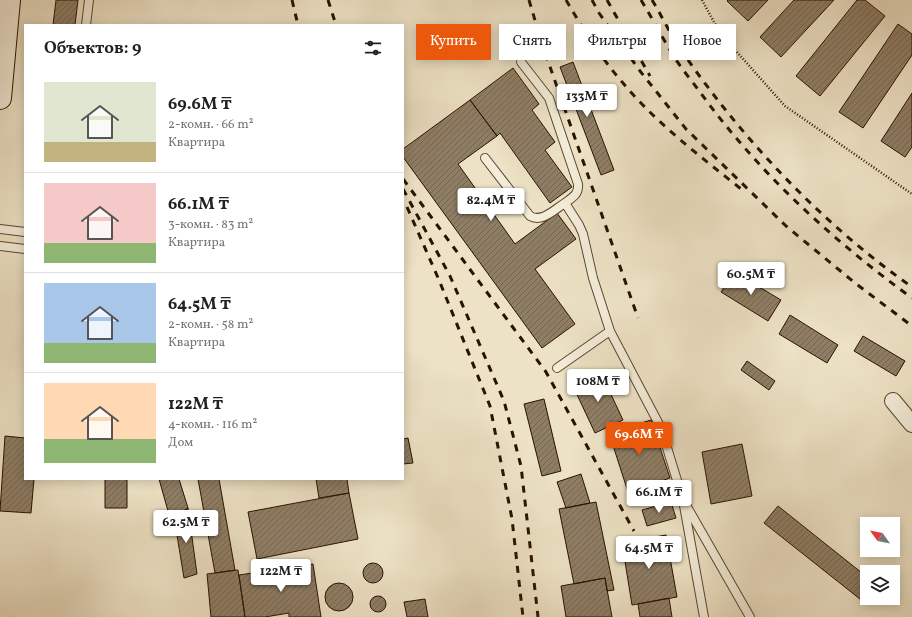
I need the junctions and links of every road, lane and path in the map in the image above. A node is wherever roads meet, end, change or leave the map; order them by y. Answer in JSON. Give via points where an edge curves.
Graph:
{"nodes":[{"id":1,"x":9,"y":0,"type":"edge"},
{"id":2,"x":89,"y":0,"type":"edge"},
{"id":3,"x":702,"y":0,"type":"edge"},
{"id":4,"x":86,"y":24,"type":"edge"},
{"id":5,"x":521,"y":62,"type":"dead end"},
{"id":6,"x":0,"y":98,"type":"edge"},
{"id":7,"x":485,"y":158,"type":"dead end"},
{"id":8,"x":912,"y":194,"type":"edge"},
{"id":9,"x":565,"y":202,"type":"junction"},
{"id":10,"x":0,"y":229,"type":"edge"},
{"id":11,"x":24,"y":232,"type":"edge"},
{"id":12,"x":0,"y":246,"type":"edge"},
{"id":13,"x":24,"y":249,"type":"edge"},
{"id":14,"x":610,"y":331,"type":"junction"},
{"id":15,"x":557,"y":368,"type":"dead end"},
{"id":16,"x":893,"y":401,"type":"dead end"},
{"id":17,"x":912,"y":424,"type":"edge"},
{"id":18,"x":683,"y":500,"type":"junction"},
{"id":19,"x":704,"y":617,"type":"edge"},
{"id":20,"x":750,"y":617,"type":"edge"}],
"edges":[{"from":1,"to":6,"type":"main road"},
{"from":2,"to":4,"type":"lane"},
{"from":3,"to":8,"type":"path","via":[[720,33],[785,106]]},
{"from":5,"to":9,"type":"lane","via":[[549,98],[578,184],[576,193]]},
{"from":7,"to":9,"type":"lane","via":[[530,216],[544,216]]},
{"from":9,"to":14,"type":"lane","via":[[583,234],[593,278]]},
{"from":10,"to":11,"type":"lane"},
{"from":12,"to":13,"type":"lane"},
{"from":14,"to":15,"type":"lane"},
{"from":14,"to":18,"type":"lane","via":[[661,428]]},
{"from":16,"to":17,"type":"street"},
{"from":18,"to":19,"type":"lane"},
{"from":18,"to":20,"type":"lane"}]}
